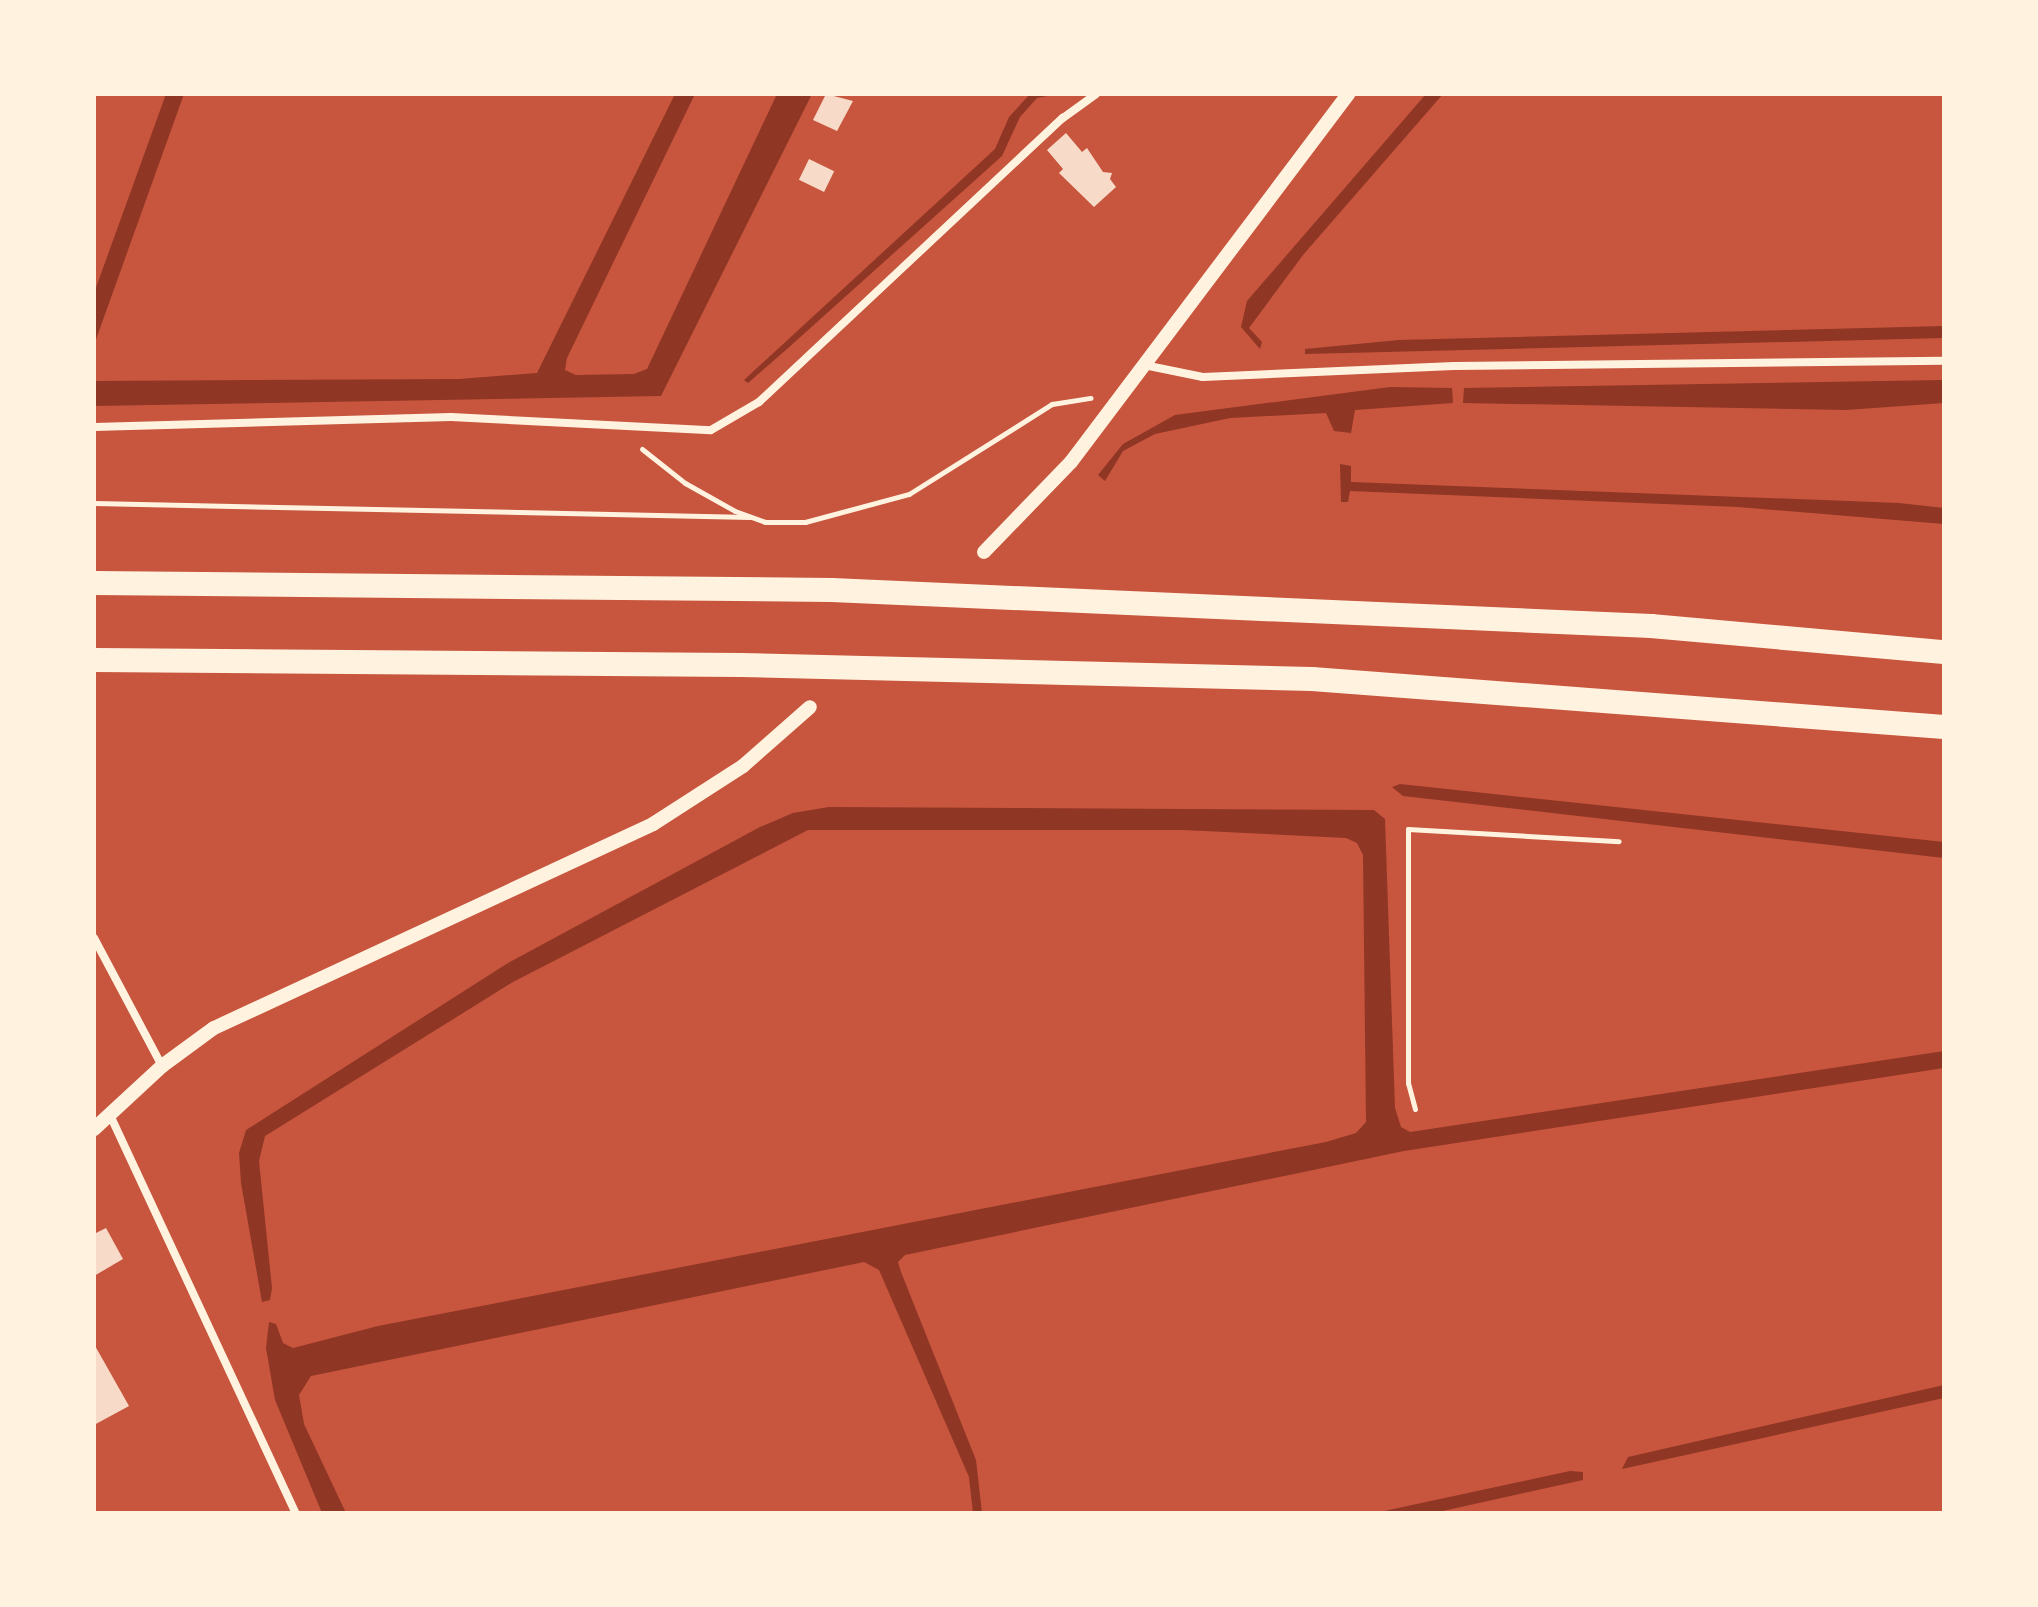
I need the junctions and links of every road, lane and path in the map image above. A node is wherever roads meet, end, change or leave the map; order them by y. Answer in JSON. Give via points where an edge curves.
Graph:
{"nodes":[{"id":1,"x":1096,"y":94,"type":"edge"},
{"id":2,"x":1348,"y":94,"type":"edge"},
{"id":3,"x":1944,"y":361,"type":"edge"},
{"id":4,"x":1144,"y":365,"type":"junction"},
{"id":5,"x":1116,"y":404,"type":"junction"},
{"id":6,"x":94,"y":427,"type":"edge"},
{"id":7,"x":616,"y":427,"type":"junction"},
{"id":8,"x":94,"y":503,"type":"edge"},
{"id":9,"x":750,"y":517,"type":"junction"},
{"id":10,"x":984,"y":552,"type":"dead end"},
{"id":11,"x":94,"y":583,"type":"edge"},
{"id":12,"x":1944,"y":652,"type":"edge"},
{"id":13,"x":94,"y":660,"type":"edge"},
{"id":14,"x":810,"y":707,"type":"dead end"},
{"id":15,"x":1944,"y":727,"type":"edge"},
{"id":16,"x":1619,"y":841,"type":"dead end"},
{"id":17,"x":94,"y":938,"type":"edge"},
{"id":18,"x":162,"y":1066,"type":"junction"},
{"id":19,"x":1415,"y":1109,"type":"dead end"},
{"id":20,"x":110,"y":1115,"type":"junction"},
{"id":21,"x":94,"y":1129,"type":"edge"},
{"id":22,"x":296,"y":1513,"type":"edge"}],
"edges":[{"from":1,"to":7,"type":"street","via":[[1055,125],[896,278],[741,415],[697,432]]},
{"from":2,"to":4,"type":"street"},
{"from":3,"to":4,"type":"street","via":[[1454,366],[1203,377]]},
{"from":4,"to":5,"type":"street"},
{"from":5,"to":9,"type":"path","via":[[1081,397],[1052,404],[929,484],[881,505],[805,522]]},
{"from":5,"to":10,"type":"street","via":[[1041,497]]},
{"from":6,"to":7,"type":"street","via":[[451,417]]},
{"from":7,"to":9,"type":"path","via":[[685,483]]},
{"from":8,"to":9,"type":"path"},
{"from":11,"to":12,"type":"highway","via":[[832,590],[1651,626]]},
{"from":13,"to":15,"type":"highway","via":[[741,665],[1312,679]]},
{"from":14,"to":18,"type":"street","via":[[743,766],[674,813],[235,1016]]},
{"from":16,"to":19,"type":"path","via":[[1408,829],[1408,1083]]},
{"from":17,"to":18,"type":"street"},
{"from":18,"to":20,"type":"street"},
{"from":20,"to":21,"type":"street"},
{"from":20,"to":22,"type":"street"}]}
